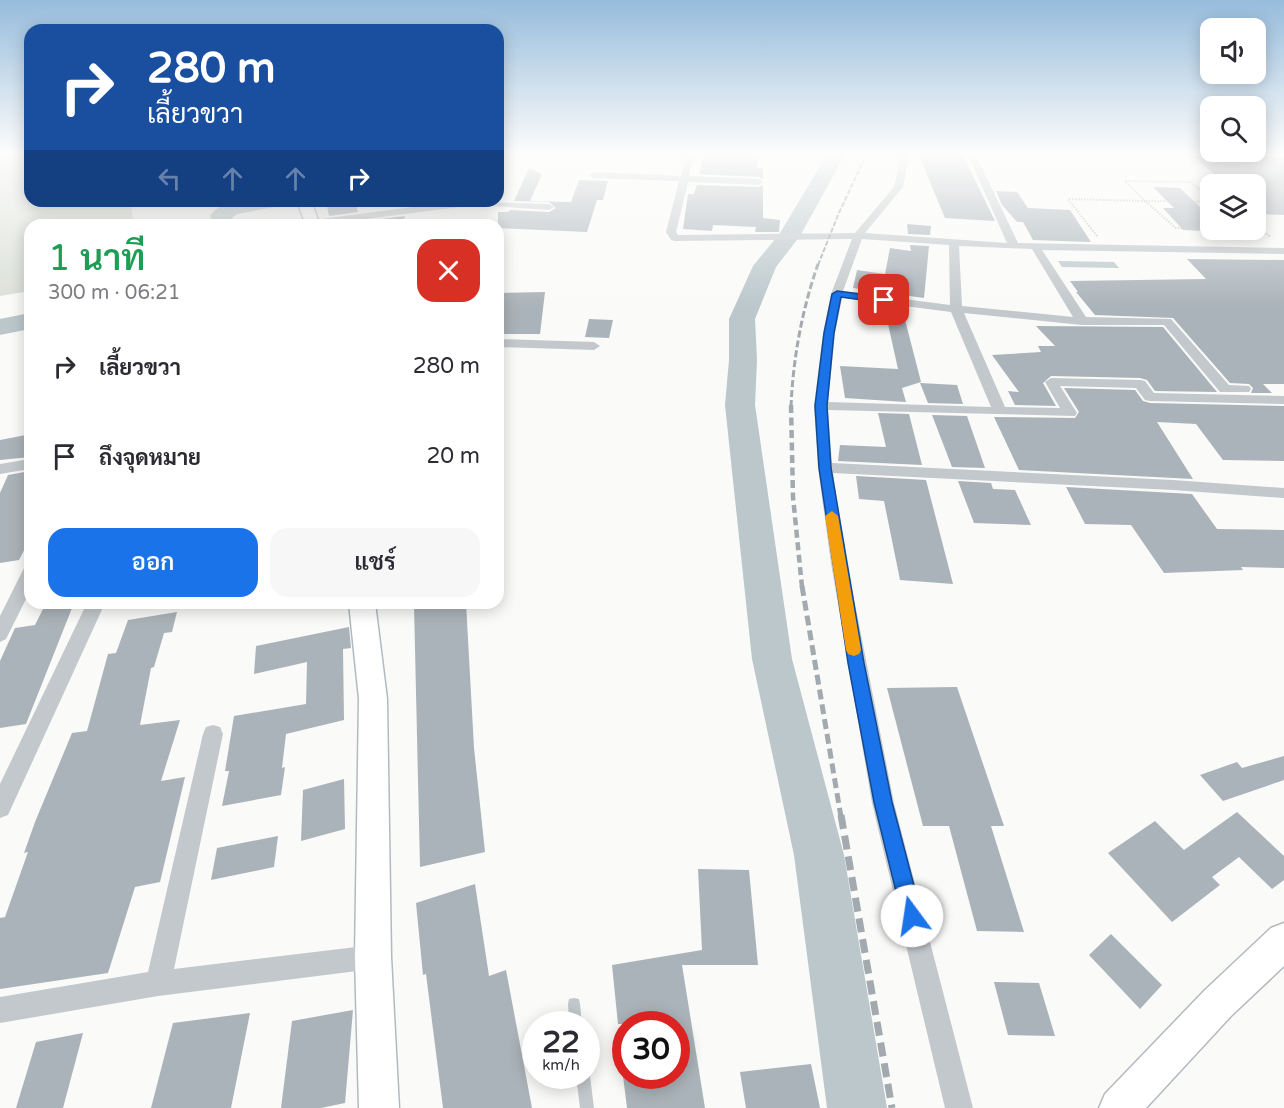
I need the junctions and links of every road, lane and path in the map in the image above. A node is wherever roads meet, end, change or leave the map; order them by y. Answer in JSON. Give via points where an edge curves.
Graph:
{"nodes":[{"id":1,"x":515,"y":205,"type":"edge"},
{"id":2,"x":678,"y":205,"type":"edge"},
{"id":3,"x":884,"y":205,"type":"edge"},
{"id":4,"x":995,"y":205,"type":"edge"},
{"id":5,"x":1072,"y":205,"type":"edge"},
{"id":6,"x":1149,"y":205,"type":"edge"},
{"id":7,"x":366,"y":207,"type":"edge"},
{"id":8,"x":430,"y":207,"type":"edge"},
{"id":9,"x":549,"y":207,"type":"dead end"},
{"id":10,"x":394,"y":211,"type":"junction"},
{"id":11,"x":369,"y":214,"type":"junction"},
{"id":12,"x":341,"y":219,"type":"edge"},
{"id":13,"x":396,"y":219,"type":"edge"},
{"id":14,"x":1200,"y":229,"type":"edge"},
{"id":15,"x":858,"y":236,"type":"junction"},
{"id":16,"x":1099,"y":239,"type":"dead end"},
{"id":17,"x":954,"y":243,"type":"junction"},
{"id":18,"x":1014,"y":246,"type":"junction"},
{"id":19,"x":1035,"y":246,"type":"junction"},
{"id":20,"x":1284,"y":251,"type":"edge"},
{"id":21,"x":837,"y":294,"type":"junction"},
{"id":22,"x":956,"y":309,"type":"junction"},
{"id":23,"x":1082,"y":321,"type":"junction"},
{"id":24,"x":504,"y":343,"type":"edge"},
{"id":25,"x":594,"y":346,"type":"dead end"},
{"id":26,"x":1284,"y":390,"type":"edge"},
{"id":27,"x":1284,"y":400,"type":"edge"},
{"id":28,"x":821,"y":406,"type":"junction"},
{"id":29,"x":1000,"y":411,"type":"junction"},
{"id":30,"x":24,"y":465,"type":"edge"},
{"id":31,"x":825,"y":468,"type":"junction"},
{"id":32,"x":0,"y":469,"type":"edge"},
{"id":33,"x":1284,"y":493,"type":"edge"},
{"id":34,"x":24,"y":585,"type":"edge"},
{"id":35,"x":93,"y":609,"type":"edge"},
{"id":36,"x":363,"y":609,"type":"edge"},
{"id":37,"x":0,"y":634,"type":"edge"},
{"id":38,"x":213,"y":734,"type":"dead end"},
{"id":39,"x":0,"y":807,"type":"edge"},
{"id":40,"x":1284,"y":941,"type":"edge"},
{"id":41,"x":373,"y":957,"type":"junction"},
{"id":42,"x":158,"y":983,"type":"junction"},
{"id":43,"x":574,"y":1004,"type":"dead end"},
{"id":44,"x":0,"y":1010,"type":"edge"},
{"id":45,"x":575,"y":1011,"type":"edge"},
{"id":46,"x":585,"y":1089,"type":"edge"},
{"id":47,"x":379,"y":1108,"type":"edge"},
{"id":48,"x":587,"y":1108,"type":"edge"},
{"id":49,"x":959,"y":1108,"type":"edge"},
{"id":50,"x":1119,"y":1108,"type":"edge"}],
"edges":[{"from":1,"to":9,"type":"street"},
{"from":2,"to":15,"type":"street","via":[[671,232],[675,238]]},
{"from":3,"to":15,"type":"street"},
{"from":4,"to":18,"type":"street"},
{"from":5,"to":16,"type":"path"},
{"from":6,"to":14,"type":"path","via":[[1176,228]]},
{"from":7,"to":11,"type":"street"},
{"from":8,"to":10,"type":"street"},
{"from":10,"to":11,"type":"street"},
{"from":10,"to":13,"type":"street"},
{"from":11,"to":12,"type":"street"},
{"from":15,"to":17,"type":"street"},
{"from":15,"to":21,"type":"street"},
{"from":17,"to":18,"type":"street"},
{"from":17,"to":22,"type":"street"},
{"from":18,"to":19,"type":"street"},
{"from":19,"to":20,"type":"street"},
{"from":19,"to":23,"type":"street"},
{"from":21,"to":22,"type":"street"},
{"from":21,"to":28,"type":"street"},
{"from":22,"to":23,"type":"street"},
{"from":22,"to":29,"type":"street"},
{"from":23,"to":26,"type":"street","via":[[1167,321],[1225,389]]},
{"from":24,"to":25,"type":"street"},
{"from":27,"to":29,"type":"street","via":[[1150,398],[1140,384],[1051,381],[1070,413]]},
{"from":28,"to":29,"type":"street"},
{"from":28,"to":31,"type":"street"},
{"from":30,"to":32,"type":"street"},
{"from":31,"to":33,"type":"street"},
{"from":31,"to":49,"type":"street","via":[[842,586],[883,802]]},
{"from":34,"to":37,"type":"street"},
{"from":35,"to":39,"type":"street"},
{"from":36,"to":41,"type":"street","via":[[373,699]]},
{"from":38,"to":42,"type":"street"},
{"from":40,"to":50,"type":"street"},
{"from":41,"to":42,"type":"street"},
{"from":41,"to":47,"type":"street"},
{"from":42,"to":44,"type":"street"},
{"from":43,"to":45,"type":"lane"},
{"from":46,"to":48,"type":"lane"}]}
